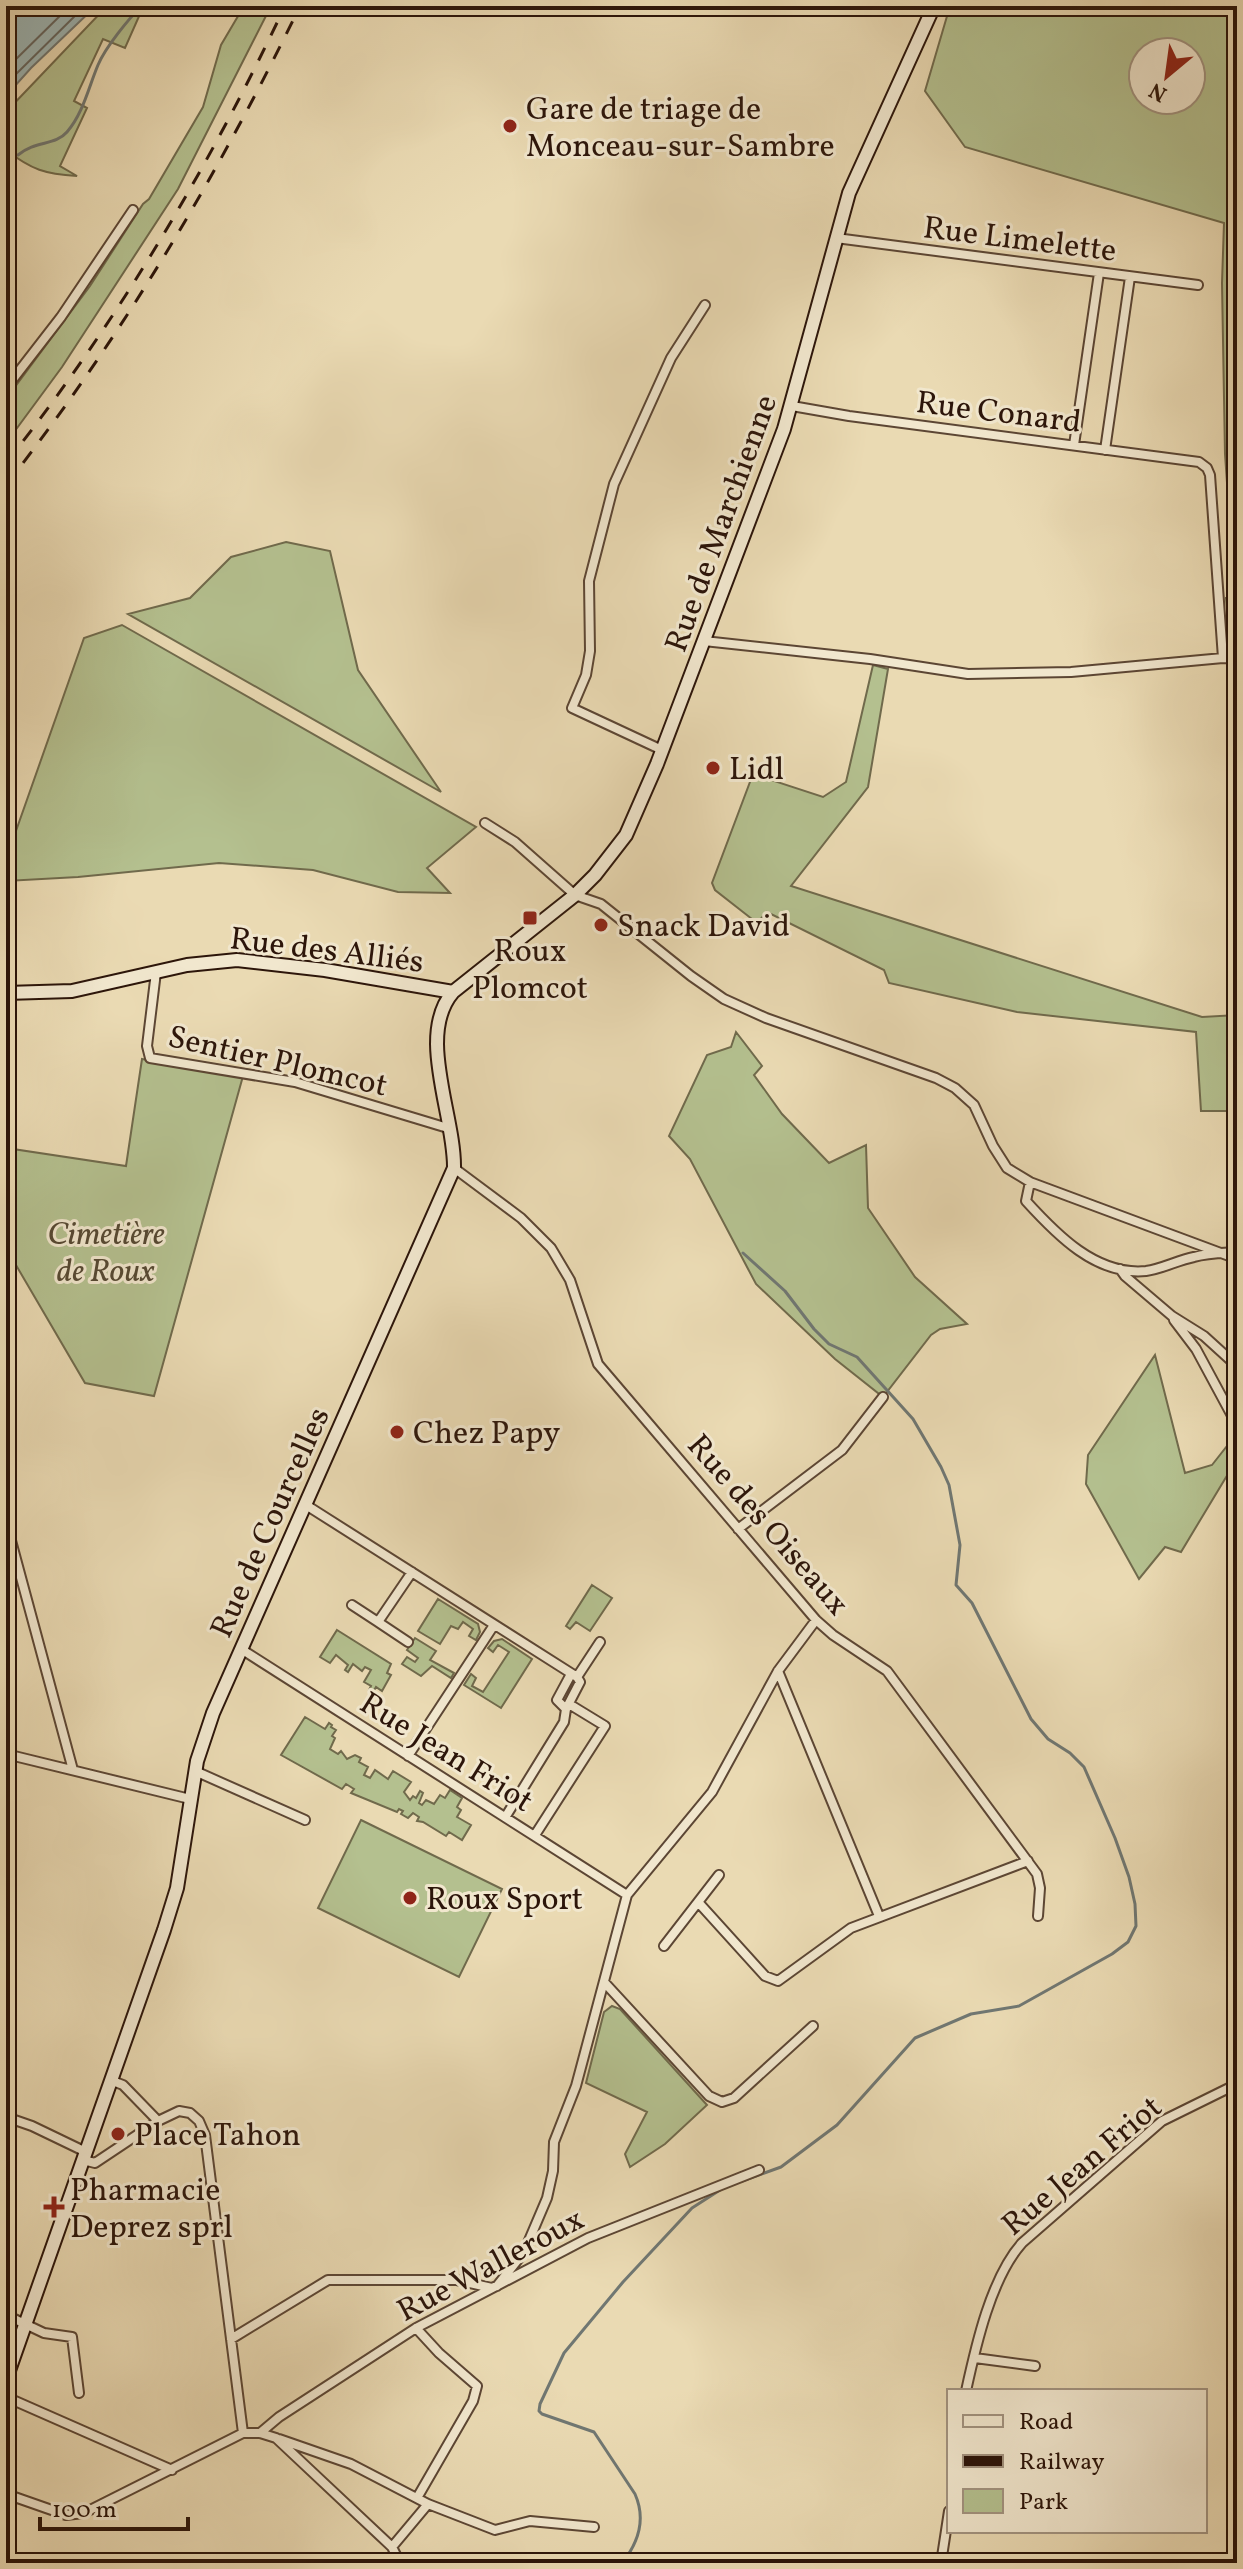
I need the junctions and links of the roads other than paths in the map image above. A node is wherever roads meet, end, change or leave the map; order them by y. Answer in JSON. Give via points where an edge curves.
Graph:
{"nodes":[{"id":1,"x":934,"y":6,"type":"edge"},
{"id":2,"x":133,"y":210,"type":"dead end"},
{"id":3,"x":836,"y":238,"type":"junction"},
{"id":4,"x":1099,"y":273,"type":"junction"},
{"id":5,"x":1130,"y":277,"type":"junction"},
{"id":6,"x":1198,"y":285,"type":"dead end"},
{"id":7,"x":705,"y":305,"type":"dead end"},
{"id":8,"x":6,"y":388,"type":"edge"},
{"id":9,"x":792,"y":406,"type":"junction"},
{"id":10,"x":1074,"y":445,"type":"junction"},
{"id":11,"x":1105,"y":450,"type":"junction"},
{"id":12,"x":704,"y":641,"type":"junction"},
{"id":13,"x":1223,"y":658,"type":"junction"},
{"id":14,"x":1237,"y":659,"type":"edge"},
{"id":15,"x":662,"y":750,"type":"junction"},
{"id":16,"x":485,"y":823,"type":"dead end"},
{"id":17,"x":575,"y":895,"type":"junction"},
{"id":18,"x":156,"y":972,"type":"junction"},
{"id":19,"x":453,"y":992,"type":"junction"},
{"id":20,"x":6,"y":993,"type":"edge"},
{"id":21,"x":451,"y":1129,"type":"junction"},
{"id":22,"x":454,"y":1168,"type":"junction"},
{"id":23,"x":1030,"y":1182,"type":"junction"},
{"id":24,"x":1237,"y":1252,"type":"edge"},
{"id":25,"x":1223,"y":1253,"type":"junction"},
{"id":26,"x":1237,"y":1259,"type":"edge"},
{"id":27,"x":1120,"y":1269,"type":"junction"},
{"id":28,"x":1172,"y":1316,"type":"junction"},
{"id":29,"x":1237,"y":1366,"type":"edge"},
{"id":30,"x":883,"y":1397,"type":"dead end"},
{"id":31,"x":1236,"y":1420,"type":"edge"},
{"id":32,"x":306,"y":1505,"type":"junction"},
{"id":33,"x":6,"y":1522,"type":"edge"},
{"id":34,"x":738,"y":1529,"type":"junction"},
{"id":35,"x":412,"y":1572,"type":"junction"},
{"id":36,"x":352,"y":1605,"type":"dead end"},
{"id":37,"x":816,"y":1620,"type":"junction"},
{"id":38,"x":378,"y":1622,"type":"junction"},
{"id":39,"x":494,"y":1625,"type":"junction"},
{"id":40,"x":408,"y":1642,"type":"dead end"},
{"id":41,"x":600,"y":1642,"type":"dead end"},
{"id":42,"x":241,"y":1649,"type":"junction"},
{"id":43,"x":778,"y":1671,"type":"junction"},
{"id":44,"x":576,"y":1678,"type":"junction"},
{"id":45,"x":568,"y":1706,"type":"junction"},
{"id":46,"x":6,"y":1754,"type":"edge"},
{"id":47,"x":408,"y":1756,"type":"junction"},
{"id":48,"x":73,"y":1770,"type":"junction"},
{"id":49,"x":195,"y":1771,"type":"junction"},
{"id":50,"x":190,"y":1799,"type":"junction"},
{"id":51,"x":506,"y":1816,"type":"junction"},
{"id":52,"x":305,"y":1820,"type":"dead end"},
{"id":53,"x":535,"y":1835,"type":"junction"},
{"id":54,"x":1028,"y":1861,"type":"junction"},
{"id":55,"x":719,"y":1875,"type":"dead end"},
{"id":56,"x":627,"y":1895,"type":"junction"},
{"id":57,"x":698,"y":1902,"type":"junction"},
{"id":58,"x":879,"y":1916,"type":"junction"},
{"id":59,"x":1038,"y":1916,"type":"dead end"},
{"id":60,"x":664,"y":1946,"type":"dead end"},
{"id":61,"x":604,"y":1982,"type":"junction"},
{"id":62,"x":813,"y":2026,"type":"dead end"},
{"id":63,"x":110,"y":2080,"type":"junction"},
{"id":64,"x":1237,"y":2084,"type":"edge"},
{"id":65,"x":6,"y":2117,"type":"edge"},
{"id":66,"x":158,"y":2121,"type":"junction"},
{"id":67,"x":84,"y":2156,"type":"junction"},
{"id":68,"x":759,"y":2170,"type":"dead end"},
{"id":69,"x":495,"y":2287,"type":"junction"},
{"id":70,"x":6,"y":2315,"type":"edge"},
{"id":71,"x":25,"y":2325,"type":"junction"},
{"id":72,"x":416,"y":2328,"type":"junction"},
{"id":73,"x":231,"y":2339,"type":"junction"},
{"id":74,"x":975,"y":2358,"type":"junction"},
{"id":75,"x":1035,"y":2366,"type":"dead end"},
{"id":76,"x":6,"y":2379,"type":"edge"},
{"id":77,"x":967,"y":2389,"type":"edge"},
{"id":78,"x":79,"y":2393,"type":"dead end"},
{"id":79,"x":6,"y":2397,"type":"edge"},
{"id":80,"x":243,"y":2433,"type":"junction"},
{"id":81,"x":260,"y":2433,"type":"junction"},
{"id":82,"x":276,"y":2438,"type":"junction"},
{"id":83,"x":172,"y":2470,"type":"junction"},
{"id":84,"x":6,"y":2494,"type":"edge"},
{"id":85,"x":417,"y":2498,"type":"junction"},
{"id":86,"x":428,"y":2504,"type":"junction"},
{"id":87,"x":947,"y":2524,"type":"edge"},
{"id":88,"x":594,"y":2527,"type":"dead end"},
{"id":89,"x":392,"y":2547,"type":"junction"},
{"id":90,"x":400,"y":2563,"type":"edge"},
{"id":91,"x":941,"y":2563,"type":"edge"}],
"edges":[{"from":1,"to":3,"type":"main road","name":"Rue de Marchienne","via":[[849,193]]},
{"from":2,"to":8,"type":"street"},
{"from":3,"to":4,"type":"street","name":"Rue Limelette"},
{"from":3,"to":9,"type":"main road","name":"Rue de Marchienne"},
{"from":4,"to":5,"type":"street","name":"Rue Limelette"},
{"from":4,"to":10,"type":"street"},
{"from":5,"to":6,"type":"street","name":"Rue Limelette"},
{"from":5,"to":11,"type":"street"},
{"from":7,"to":15,"type":"street","via":[[671,358],[614,484],[589,581],[586,675],[572,708]]},
{"from":9,"to":10,"type":"street","name":"Rue Conard"},
{"from":9,"to":12,"type":"main road","name":"Rue de Marchienne"},
{"from":10,"to":11,"type":"street","name":"Rue Conard"},
{"from":11,"to":13,"type":"street","name":"Rue Conard","via":[[1199,462],[1207,468]]},
{"from":12,"to":13,"type":"street","via":[[968,674],[1071,672]]},
{"from":12,"to":15,"type":"main road","name":"Rue de Marchienne"},
{"from":13,"to":14,"type":"street"},
{"from":15,"to":17,"type":"main road","name":"Rue de Marchienne","via":[[626,835]]},
{"from":16,"to":17,"type":"street"},
{"from":17,"to":19,"type":"main road","name":"Rue de Marchienne"},
{"from":17,"to":23,"type":"street","via":[[601,904],[724,999],[955,1088],[974,1105],[1007,1168]]},
{"from":18,"to":19,"type":"main road","name":"Rue des Alliés","via":[[203,962],[248,961]]},
{"from":18,"to":20,"type":"main road","name":"Rue des Alliés","via":[[72,991]]},
{"from":18,"to":21,"type":"street","name":"Sentier Plomcot","via":[[150,1058],[295,1082]]},
{"from":19,"to":21,"type":"main road","name":"Rue de Courcelles","via":[[443,1004],[436,1032]]},
{"from":21,"to":22,"type":"main road","name":"Rue de Courcelles"},
{"from":22,"to":32,"type":"main road","name":"Rue de Courcelles"},
{"from":22,"to":34,"type":"street","name":"Rue des Oiseaux","via":[[521,1218],[551,1248],[570,1280],[598,1364]]},
{"from":23,"to":25,"type":"street"},
{"from":23,"to":27,"type":"street","via":[[1026,1201],[1051,1229],[1085,1256]]},
{"from":24,"to":25,"type":"street"},
{"from":25,"to":26,"type":"street"},
{"from":25,"to":27,"type":"street","via":[[1145,1271]]},
{"from":27,"to":28,"type":"street"},
{"from":28,"to":29,"type":"street"},
{"from":28,"to":31,"type":"street"},
{"from":30,"to":34,"type":"street","via":[[842,1450]]},
{"from":32,"to":35,"type":"street"},
{"from":32,"to":42,"type":"main road","name":"Rue de Courcelles"},
{"from":33,"to":48,"type":"street"},
{"from":34,"to":37,"type":"street","name":"Rue des Oiseaux"},
{"from":35,"to":38,"type":"street"},
{"from":35,"to":39,"type":"street"},
{"from":36,"to":38,"type":"street"},
{"from":37,"to":43,"type":"street"},
{"from":37,"to":54,"type":"street","name":"Rue des Oiseaux","via":[[887,1671]]},
{"from":38,"to":40,"type":"street"},
{"from":39,"to":44,"type":"street"},
{"from":39,"to":47,"type":"street"},
{"from":41,"to":44,"type":"street"},
{"from":42,"to":47,"type":"street","name":"Rue Jean Friot"},
{"from":42,"to":49,"type":"main road","name":"Rue de Courcelles"},
{"from":43,"to":56,"type":"street","via":[[712,1792]]},
{"from":43,"to":58,"type":"street"},
{"from":44,"to":45,"type":"street"},
{"from":44,"to":45,"type":"street","via":[[557,1700]]},
{"from":45,"to":51,"type":"street","via":[[564,1722]]},
{"from":45,"to":53,"type":"street","via":[[605,1726]]},
{"from":46,"to":48,"type":"street"},
{"from":47,"to":51,"type":"street","name":"Rue Jean Friot"},
{"from":48,"to":50,"type":"street"},
{"from":49,"to":50,"type":"main road","name":"Rue de Courcelles"},
{"from":49,"to":52,"type":"street"},
{"from":50,"to":63,"type":"main road","name":"Rue de Courcelles","via":[[177,1888]]},
{"from":51,"to":53,"type":"street","name":"Rue Jean Friot"},
{"from":53,"to":56,"type":"street","name":"Rue Jean Friot"},
{"from":54,"to":58,"type":"street"},
{"from":54,"to":59,"type":"street","name":"Rue des Oiseaux","via":[[1040,1888]]},
{"from":55,"to":57,"type":"street"},
{"from":56,"to":61,"type":"street"},
{"from":57,"to":58,"type":"street","via":[[765,1976],[778,1981],[835,1937]]},
{"from":57,"to":60,"type":"street"},
{"from":61,"to":62,"type":"street","via":[[709,2096],[722,2102],[734,2098]]},
{"from":61,"to":69,"type":"street","via":[[576,2086],[554,2142],[547,2198],[524,2252]]},
{"from":63,"to":66,"type":"street","via":[[123,2085]]},
{"from":63,"to":67,"type":"main road","name":"Rue de Courcelles"},
{"from":64,"to":74,"type":"street","name":"Rue Jean Friot","via":[[1162,2121],[1022,2243],[997,2281]]},
{"from":65,"to":67,"type":"street","via":[[44,2131]]},
{"from":66,"to":67,"type":"street","via":[[95,2163]]},
{"from":66,"to":73,"type":"street","via":[[179,2111],[190,2113],[205,2135]]},
{"from":67,"to":71,"type":"main road","name":"Rue de Courcelles"},
{"from":68,"to":69,"type":"street","name":"Rue Walleroux","via":[[588,2238]]},
{"from":69,"to":72,"type":"street","name":"Rue Walleroux"},
{"from":69,"to":73,"type":"street","via":[[456,2280],[328,2280]]},
{"from":70,"to":71,"type":"street"},
{"from":71,"to":76,"type":"main road","name":"Rue de Courcelles"},
{"from":71,"to":78,"type":"street","via":[[72,2337]]},
{"from":72,"to":81,"type":"street","name":"Rue Walleroux"},
{"from":72,"to":85,"type":"street","via":[[477,2386]]},
{"from":73,"to":80,"type":"street"},
{"from":74,"to":75,"type":"street"},
{"from":74,"to":77,"type":"street","name":"Rue Jean Friot"},
{"from":79,"to":83,"type":"street"},
{"from":80,"to":81,"type":"street"},
{"from":80,"to":83,"type":"street"},
{"from":81,"to":82,"type":"street"},
{"from":82,"to":85,"type":"street","via":[[351,2464]]},
{"from":82,"to":89,"type":"street"},
{"from":83,"to":84,"type":"street","via":[[84,2513],[66,2515]]},
{"from":85,"to":86,"type":"street"},
{"from":86,"to":88,"type":"street","via":[[495,2530],[530,2521]]},
{"from":86,"to":89,"type":"street"},
{"from":87,"to":91,"type":"street"},
{"from":89,"to":90,"type":"street"}]}
